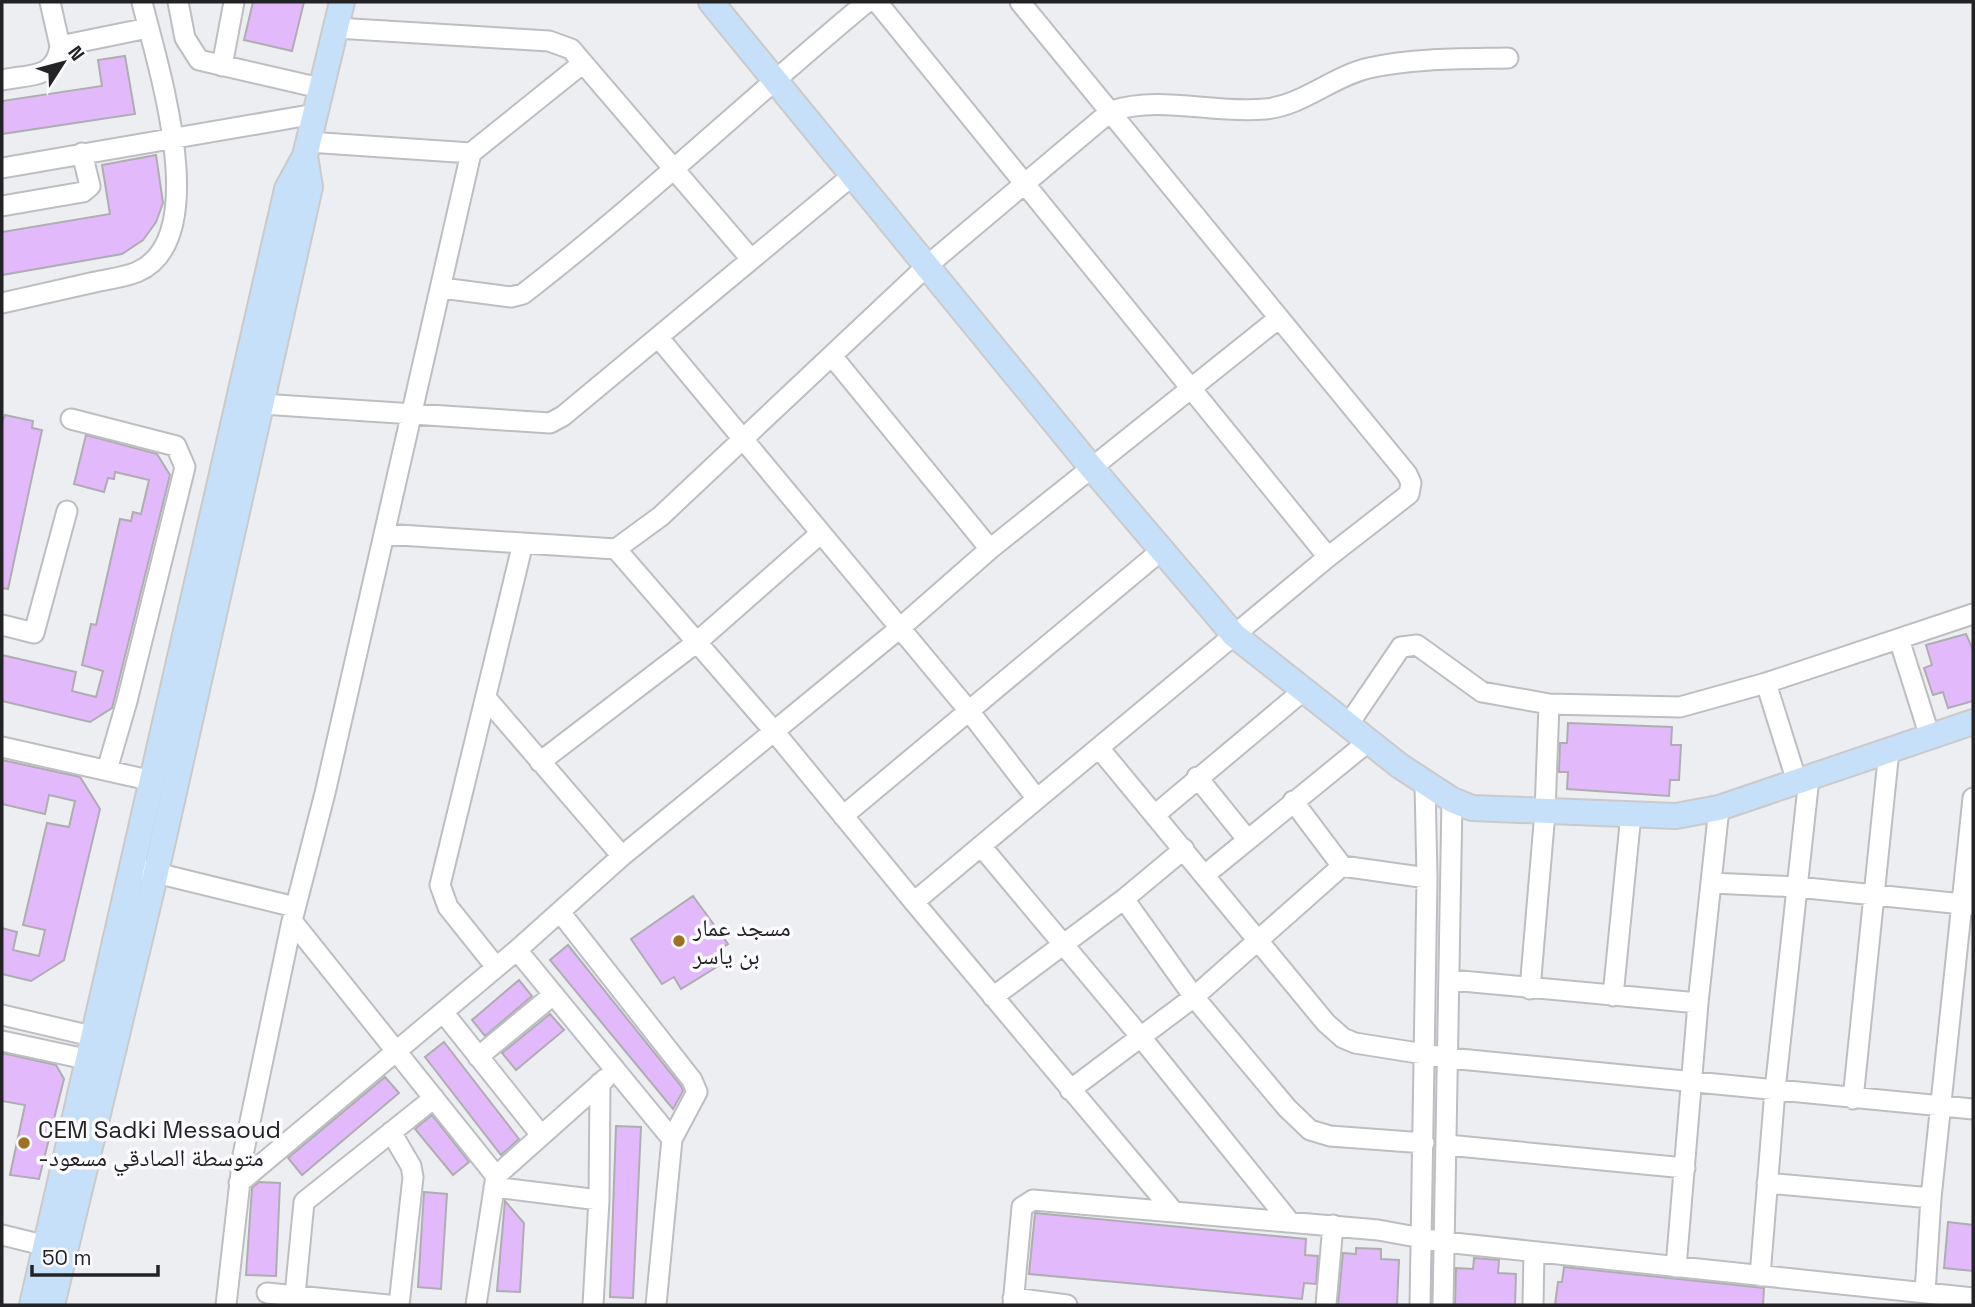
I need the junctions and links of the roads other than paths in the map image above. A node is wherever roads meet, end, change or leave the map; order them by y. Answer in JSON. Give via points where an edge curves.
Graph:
{"nodes":[{"id":1,"x":50,"y":2,"type":"edge"},
{"id":2,"x":142,"y":2,"type":"edge"},
{"id":3,"x":178,"y":2,"type":"edge"},
{"id":4,"x":234,"y":2,"type":"edge"},
{"id":5,"x":342,"y":2,"type":"edge"},
{"id":6,"x":711,"y":2,"type":"edge"},
{"id":7,"x":867,"y":2,"type":"edge"},
{"id":8,"x":877,"y":2,"type":"edge"},
{"id":9,"x":1020,"y":2,"type":"edge"},
{"id":10,"x":148,"y":28,"type":"junction"},
{"id":11,"x":336,"y":28,"type":"junction"},
{"id":12,"x":60,"y":46,"type":"junction"},
{"id":13,"x":1508,"y":58,"type":"dead end"},
{"id":14,"x":583,"y":63,"type":"junction"},
{"id":15,"x":222,"y":66,"type":"junction"},
{"id":16,"x":775,"y":78,"type":"junction"},
{"id":17,"x":2,"y":80,"type":"edge"},
{"id":18,"x":320,"y":88,"type":"junction"},
{"id":19,"x":1111,"y":111,"type":"junction"},
{"id":20,"x":315,"y":114,"type":"junction"},
{"id":21,"x":173,"y":136,"type":"junction"},
{"id":22,"x":307,"y":149,"type":"junction"},
{"id":23,"x":82,"y":153,"type":"junction"},
{"id":24,"x":471,"y":153,"type":"junction"},
{"id":25,"x":2,"y":168,"type":"edge"},
{"id":26,"x":675,"y":169,"type":"junction"},
{"id":27,"x":853,"y":175,"type":"junction"},
{"id":28,"x":1023,"y":184,"type":"junction"},
{"id":29,"x":2,"y":206,"type":"edge"},
{"id":30,"x":751,"y":259,"type":"junction"},
{"id":31,"x":928,"y":265,"type":"junction"},
{"id":32,"x":442,"y":288,"type":"junction"},
{"id":33,"x":2,"y":303,"type":"edge"},
{"id":34,"x":1279,"y":318,"type":"junction"},
{"id":35,"x":658,"y":337,"type":"junction"},
{"id":36,"x":832,"y":356,"type":"junction"},
{"id":37,"x":1191,"y":387,"type":"junction"},
{"id":38,"x":250,"y":403,"type":"junction"},
{"id":39,"x":410,"y":413,"type":"junction"},
{"id":40,"x":71,"y":419,"type":"dead end"},
{"id":41,"x":743,"y":440,"type":"junction"},
{"id":42,"x":1091,"y":467,"type":"junction"},
{"id":43,"x":67,"y":511,"type":"dead end"},
{"id":44,"x":821,"y":533,"type":"junction"},
{"id":45,"x":384,"y":534,"type":"junction"},
{"id":46,"x":523,"y":543,"type":"junction"},
{"id":47,"x":616,"y":549,"type":"junction"},
{"id":48,"x":990,"y":549,"type":"junction"},
{"id":49,"x":1163,"y":549,"type":"junction"},
{"id":50,"x":1328,"y":557,"type":"junction"},
{"id":51,"x":1973,"y":614,"type":"edge"},
{"id":52,"x":2,"y":625,"type":"edge"},
{"id":53,"x":900,"y":628,"type":"junction"},
{"id":54,"x":1234,"y":635,"type":"junction"},
{"id":55,"x":1899,"y":639,"type":"junction"},
{"id":56,"x":697,"y":642,"type":"junction"},
{"id":57,"x":1766,"y":683,"type":"junction"},
{"id":58,"x":1304,"y":690,"type":"junction"},
{"id":59,"x":486,"y":698,"type":"junction"},
{"id":60,"x":1549,"y":704,"type":"junction"},
{"id":61,"x":969,"y":711,"type":"junction"},
{"id":62,"x":1973,"y":722,"type":"edge"},
{"id":63,"x":1348,"y":725,"type":"junction"},
{"id":64,"x":773,"y":730,"type":"junction"},
{"id":65,"x":174,"y":735,"type":"junction"},
{"id":66,"x":1930,"y":737,"type":"junction"},
{"id":67,"x":1369,"y":741,"type":"junction"},
{"id":68,"x":2,"y":747,"type":"edge"},
{"id":69,"x":1099,"y":748,"type":"junction"},
{"id":70,"x":1889,"y":751,"type":"junction"},
{"id":71,"x":540,"y":762,"type":"junction"},
{"id":72,"x":107,"y":770,"type":"junction"},
{"id":73,"x":1197,"y":777,"type":"junction"},
{"id":74,"x":153,"y":780,"type":"junction"},
{"id":75,"x":1803,"y":780,"type":"junction"},
{"id":76,"x":1426,"y":784,"type":"junction"},
{"id":77,"x":1973,"y":798,"type":"edge"},
{"id":78,"x":1037,"y":800,"type":"junction"},
{"id":79,"x":1452,"y":800,"type":"junction"},
{"id":80,"x":1293,"y":801,"type":"junction"},
{"id":81,"x":1719,"y":808,"type":"junction"},
{"id":82,"x":1545,"y":812,"type":"junction"},
{"id":83,"x":1156,"y":814,"type":"junction"},
{"id":84,"x":1632,"y":814,"type":"junction"},
{"id":85,"x":843,"y":816,"type":"junction"},
{"id":86,"x":1247,"y":839,"type":"junction"},
{"id":87,"x":981,"y":846,"type":"junction"},
{"id":88,"x":1184,"y":849,"type":"junction"},
{"id":89,"x":622,"y":856,"type":"junction"},
{"id":90,"x":1342,"y":866,"type":"junction"},
{"id":91,"x":144,"y":870,"type":"junction"},
{"id":92,"x":1206,"y":874,"type":"junction"},
{"id":93,"x":1427,"y":878,"type":"junction"},
{"id":94,"x":1712,"y":883,"type":"junction"},
{"id":95,"x":1797,"y":887,"type":"junction"},
{"id":96,"x":1874,"y":895,"type":"junction"},
{"id":97,"x":1124,"y":899,"type":"junction"},
{"id":98,"x":914,"y":902,"type":"junction"},
{"id":99,"x":1968,"y":905,"type":"edge"},
{"id":100,"x":559,"y":912,"type":"junction"},
{"id":101,"x":294,"y":914,"type":"junction"},
{"id":102,"x":1257,"y":940,"type":"junction"},
{"id":103,"x":1063,"y":944,"type":"junction"},
{"id":104,"x":517,"y":950,"type":"junction"},
{"id":105,"x":496,"y":967,"type":"junction"},
{"id":106,"x":1451,"y":980,"type":"junction"},
{"id":107,"x":1530,"y":989,"type":"junction"},
{"id":108,"x":553,"y":995,"type":"junction"},
{"id":109,"x":1614,"y":996,"type":"junction"},
{"id":110,"x":993,"y":997,"type":"junction"},
{"id":111,"x":1194,"y":997,"type":"junction"},
{"id":112,"x":1698,"y":1003,"type":"junction"},
{"id":113,"x":443,"y":1012,"type":"junction"},
{"id":114,"x":2,"y":1015,"type":"edge"},
{"id":115,"x":1140,"y":1035,"type":"junction"},
{"id":116,"x":2,"y":1041,"type":"edge"},
{"id":117,"x":93,"y":1049,"type":"junction"},
{"id":118,"x":397,"y":1049,"type":"junction"},
{"id":119,"x":1424,"y":1054,"type":"junction"},
{"id":120,"x":478,"y":1057,"type":"junction"},
{"id":121,"x":1449,"y":1058,"type":"junction"},
{"id":122,"x":607,"y":1076,"type":"junction"},
{"id":123,"x":1691,"y":1080,"type":"junction"},
{"id":124,"x":1070,"y":1090,"type":"junction"},
{"id":125,"x":1775,"y":1090,"type":"junction"},
{"id":126,"x":433,"y":1098,"type":"junction"},
{"id":127,"x":1853,"y":1099,"type":"junction"},
{"id":128,"x":1941,"y":1106,"type":"junction"},
{"id":129,"x":1973,"y":1109,"type":"edge"},
{"id":130,"x":391,"y":1132,"type":"junction"},
{"id":131,"x":541,"y":1135,"type":"junction"},
{"id":132,"x":672,"y":1139,"type":"junction"},
{"id":133,"x":1424,"y":1143,"type":"junction"},
{"id":134,"x":1447,"y":1144,"type":"junction"},
{"id":135,"x":1685,"y":1168,"type":"junction"},
{"id":136,"x":495,"y":1181,"type":"junction"},
{"id":137,"x":239,"y":1183,"type":"junction"},
{"id":138,"x":1767,"y":1183,"type":"junction"},
{"id":139,"x":1931,"y":1198,"type":"junction"},
{"id":140,"x":599,"y":1200,"type":"junction"},
{"id":141,"x":1174,"y":1212,"type":"junction"},
{"id":142,"x":1289,"y":1221,"type":"junction"},
{"id":143,"x":1333,"y":1225,"type":"junction"},
{"id":144,"x":2,"y":1235,"type":"edge"},
{"id":145,"x":1422,"y":1238,"type":"junction"},
{"id":146,"x":1444,"y":1242,"type":"junction"},
{"id":147,"x":47,"y":1246,"type":"junction"},
{"id":148,"x":1534,"y":1252,"type":"junction"},
{"id":149,"x":1676,"y":1267,"type":"junction"},
{"id":150,"x":1760,"y":1276,"type":"junction"},
{"id":151,"x":267,"y":1293,"type":"dead end"},
{"id":152,"x":1925,"y":1293,"type":"junction"},
{"id":153,"x":295,"y":1295,"type":"junction"},
{"id":154,"x":1973,"y":1298,"type":"edge"},
{"id":155,"x":1013,"y":1302,"type":"edge"},
{"id":156,"x":33,"y":1305,"type":"edge"},
{"id":157,"x":52,"y":1305,"type":"edge"},
{"id":158,"x":226,"y":1305,"type":"edge"},
{"id":159,"x":388,"y":1305,"type":"edge"},
{"id":160,"x":399,"y":1305,"type":"edge"},
{"id":161,"x":476,"y":1305,"type":"edge"},
{"id":162,"x":593,"y":1305,"type":"edge"},
{"id":163,"x":656,"y":1305,"type":"edge"},
{"id":164,"x":1067,"y":1305,"type":"edge"},
{"id":165,"x":1326,"y":1305,"type":"edge"},
{"id":166,"x":1420,"y":1305,"type":"edge"},
{"id":167,"x":1443,"y":1305,"type":"edge"},
{"id":168,"x":1533,"y":1305,"type":"edge"}],
"edges":[{"from":1,"to":12,"type":"street"},
{"from":2,"to":10,"type":"street"},
{"from":3,"to":15,"type":"street","via":[[191,52],[198,60]]},
{"from":4,"to":15,"type":"street"},
{"from":5,"to":11,"type":"main road"},
{"from":6,"to":16,"type":"main road"},
{"from":7,"to":16,"type":"street"},
{"from":8,"to":28,"type":"street"},
{"from":9,"to":19,"type":"street"},
{"from":10,"to":12,"type":"street"},
{"from":10,"to":21,"type":"street"},
{"from":11,"to":14,"type":"street","via":[[549,41],[571,49]]},
{"from":11,"to":18,"type":"main road"},
{"from":12,"to":17,"type":"street","via":[[51,70]]},
{"from":13,"to":19,"type":"street","via":[[1368,68],[1266,109],[1170,103]]},
{"from":14,"to":24,"type":"street"},
{"from":14,"to":26,"type":"street"},
{"from":15,"to":18,"type":"street"},
{"from":16,"to":26,"type":"street"},
{"from":16,"to":27,"type":"main road"},
{"from":18,"to":20,"type":"main road"},
{"from":19,"to":28,"type":"street"},
{"from":19,"to":34,"type":"street"},
{"from":20,"to":21,"type":"street"},
{"from":20,"to":22,"type":"main road"},
{"from":21,"to":23,"type":"street"},
{"from":21,"to":33,"type":"street","via":[[174,222],[165,245],[148,265],[137,272]]},
{"from":22,"to":24,"type":"street"},
{"from":22,"to":38,"type":"main road","via":[[287,189]]},
{"from":23,"to":25,"type":"street"},
{"from":23,"to":29,"type":"street","via":[[90,186],[83,192]]},
{"from":24,"to":32,"type":"street"},
{"from":26,"to":30,"type":"street"},
{"from":26,"to":32,"type":"street","via":[[523,294],[511,297]]},
{"from":27,"to":30,"type":"street"},
{"from":27,"to":31,"type":"main road"},
{"from":28,"to":31,"type":"street"},
{"from":28,"to":37,"type":"street"},
{"from":30,"to":35,"type":"street"},
{"from":31,"to":36,"type":"street"},
{"from":31,"to":42,"type":"main road"},
{"from":32,"to":39,"type":"street"},
{"from":34,"to":37,"type":"street"},
{"from":34,"to":50,"type":"street","via":[[1412,483],[1409,494]]},
{"from":35,"to":39,"type":"street","via":[[550,424]]},
{"from":35,"to":41,"type":"street"},
{"from":36,"to":41,"type":"street"},
{"from":36,"to":48,"type":"street"},
{"from":37,"to":42,"type":"street"},
{"from":37,"to":50,"type":"street"},
{"from":38,"to":39,"type":"street"},
{"from":38,"to":65,"type":"main road","via":[[194,586]]},
{"from":39,"to":45,"type":"street"},
{"from":40,"to":72,"type":"street","via":[[176,446],[185,467]]},
{"from":41,"to":44,"type":"street"},
{"from":41,"to":47,"type":"street","via":[[661,516]]},
{"from":42,"to":48,"type":"street"},
{"from":42,"to":49,"type":"main road"},
{"from":43,"to":52,"type":"street","via":[[34,633]]},
{"from":44,"to":53,"type":"street"},
{"from":44,"to":56,"type":"street"},
{"from":45,"to":46,"type":"street"},
{"from":45,"to":101,"type":"street"},
{"from":46,"to":47,"type":"street"},
{"from":46,"to":59,"type":"street"},
{"from":47,"to":56,"type":"street"},
{"from":48,"to":53,"type":"street"},
{"from":49,"to":54,"type":"main road"},
{"from":49,"to":61,"type":"street"},
{"from":50,"to":54,"type":"street"},
{"from":51,"to":55,"type":"street"},
{"from":53,"to":61,"type":"street"},
{"from":53,"to":64,"type":"street"},
{"from":54,"to":58,"type":"main road"},
{"from":54,"to":69,"type":"street"},
{"from":55,"to":57,"type":"street"},
{"from":55,"to":66,"type":"street"},
{"from":56,"to":64,"type":"street"},
{"from":56,"to":71,"type":"street"},
{"from":57,"to":60,"type":"street","via":[[1681,707]]},
{"from":57,"to":75,"type":"street"},
{"from":58,"to":63,"type":"main road"},
{"from":58,"to":73,"type":"street"},
{"from":59,"to":71,"type":"street"},
{"from":59,"to":105,"type":"street","via":[[440,885],[448,907]]},
{"from":60,"to":63,"type":"street","via":[[1482,692],[1417,645],[1408,645],[1401,647]]},
{"from":60,"to":82,"type":"street"},
{"from":61,"to":78,"type":"street"},
{"from":61,"to":85,"type":"street"},
{"from":62,"to":66,"type":"main road"},
{"from":63,"to":67,"type":"main road"},
{"from":64,"to":85,"type":"street"},
{"from":64,"to":89,"type":"street"},
{"from":65,"to":74,"type":"main road"},
{"from":65,"to":91,"type":"main road"},
{"from":66,"to":70,"type":"main road"},
{"from":67,"to":76,"type":"main road"},
{"from":67,"to":80,"type":"street"},
{"from":68,"to":72,"type":"street"},
{"from":69,"to":78,"type":"street"},
{"from":69,"to":83,"type":"street"},
{"from":70,"to":75,"type":"main road"},
{"from":70,"to":96,"type":"street"},
{"from":71,"to":89,"type":"street"},
{"from":72,"to":74,"type":"street"},
{"from":73,"to":83,"type":"street"},
{"from":73,"to":86,"type":"street"},
{"from":74,"to":91,"type":"main road"},
{"from":75,"to":81,"type":"main road"},
{"from":75,"to":95,"type":"street"},
{"from":76,"to":79,"type":"main road"},
{"from":76,"to":93,"type":"street"},
{"from":77,"to":99,"type":"street"},
{"from":78,"to":87,"type":"street"},
{"from":79,"to":82,"type":"main road","via":[[1489,811]]},
{"from":79,"to":106,"type":"street"},
{"from":80,"to":86,"type":"street"},
{"from":80,"to":90,"type":"street"},
{"from":81,"to":84,"type":"main road","via":[[1676,816]]},
{"from":81,"to":94,"type":"street"},
{"from":82,"to":84,"type":"main road"},
{"from":82,"to":107,"type":"street"},
{"from":83,"to":88,"type":"street"},
{"from":84,"to":109,"type":"street"},
{"from":85,"to":98,"type":"street"},
{"from":86,"to":92,"type":"street"},
{"from":87,"to":98,"type":"street"},
{"from":87,"to":103,"type":"street"},
{"from":88,"to":92,"type":"street"},
{"from":88,"to":97,"type":"street"},
{"from":89,"to":100,"type":"street"},
{"from":90,"to":93,"type":"street"},
{"from":90,"to":102,"type":"street"},
{"from":91,"to":101,"type":"street"},
{"from":91,"to":117,"type":"main road"},
{"from":91,"to":157,"type":"main road"},
{"from":92,"to":102,"type":"street"},
{"from":93,"to":119,"type":"street"},
{"from":94,"to":95,"type":"street"},
{"from":94,"to":112,"type":"street"},
{"from":95,"to":96,"type":"street"},
{"from":95,"to":125,"type":"street"},
{"from":96,"to":99,"type":"street"},
{"from":96,"to":127,"type":"street"},
{"from":97,"to":103,"type":"street"},
{"from":97,"to":111,"type":"street"},
{"from":98,"to":110,"type":"street"},
{"from":99,"to":128,"type":"street"},
{"from":100,"to":104,"type":"street"},
{"from":100,"to":132,"type":"street","via":[[692,1080],[696,1092]]},
{"from":101,"to":118,"type":"street"},
{"from":101,"to":137,"type":"street"},
{"from":102,"to":111,"type":"street"},
{"from":102,"to":119,"type":"street","via":[[1343,1038]]},
{"from":103,"to":110,"type":"street"},
{"from":103,"to":115,"type":"street"},
{"from":104,"to":105,"type":"street"},
{"from":104,"to":108,"type":"street"},
{"from":105,"to":113,"type":"street"},
{"from":106,"to":107,"type":"street"},
{"from":106,"to":121,"type":"street"},
{"from":107,"to":109,"type":"street"},
{"from":108,"to":120,"type":"street"},
{"from":108,"to":122,"type":"street"},
{"from":109,"to":112,"type":"street"},
{"from":110,"to":124,"type":"street"},
{"from":111,"to":115,"type":"street"},
{"from":111,"to":133,"type":"street","via":[[1310,1130],[1330,1136]]},
{"from":112,"to":123,"type":"street"},
{"from":113,"to":118,"type":"street"},
{"from":113,"to":120,"type":"street"},
{"from":114,"to":117,"type":"street"},
{"from":115,"to":124,"type":"street"},
{"from":115,"to":142,"type":"street"},
{"from":116,"to":117,"type":"street"},
{"from":117,"to":147,"type":"main road"},
{"from":118,"to":126,"type":"street"},
{"from":118,"to":137,"type":"street"},
{"from":119,"to":121,"type":"street"},
{"from":119,"to":133,"type":"street"},
{"from":120,"to":131,"type":"street"},
{"from":121,"to":123,"type":"street"},
{"from":121,"to":134,"type":"street"},
{"from":122,"to":131,"type":"street"},
{"from":122,"to":132,"type":"street"},
{"from":122,"to":140,"type":"street"},
{"from":123,"to":125,"type":"street"},
{"from":123,"to":135,"type":"street"},
{"from":124,"to":141,"type":"street"},
{"from":125,"to":127,"type":"street"},
{"from":125,"to":138,"type":"street"},
{"from":126,"to":130,"type":"street"},
{"from":126,"to":136,"type":"street"},
{"from":127,"to":128,"type":"street"},
{"from":128,"to":129,"type":"street"},
{"from":128,"to":139,"type":"street"},
{"from":130,"to":153,"type":"street","via":[[304,1202]]},
{"from":130,"to":160,"type":"street","via":[[413,1177]]},
{"from":131,"to":136,"type":"street"},
{"from":132,"to":163,"type":"street"},
{"from":133,"to":145,"type":"street"},
{"from":134,"to":135,"type":"street"},
{"from":134,"to":146,"type":"street"},
{"from":135,"to":149,"type":"street"},
{"from":136,"to":140,"type":"street"},
{"from":136,"to":161,"type":"street"},
{"from":137,"to":158,"type":"street"},
{"from":138,"to":139,"type":"street"},
{"from":138,"to":150,"type":"street"},
{"from":139,"to":152,"type":"street"},
{"from":140,"to":162,"type":"street"},
{"from":141,"to":142,"type":"street"},
{"from":141,"to":155,"type":"street","via":[[1027,1203],[1022,1207]]},
{"from":142,"to":143,"type":"street"},
{"from":143,"to":145,"type":"street"},
{"from":143,"to":165,"type":"street"},
{"from":144,"to":147,"type":"street"},
{"from":145,"to":146,"type":"street"},
{"from":145,"to":166,"type":"street"},
{"from":146,"to":148,"type":"street"},
{"from":146,"to":167,"type":"street"},
{"from":147,"to":156,"type":"main road"},
{"from":148,"to":149,"type":"street"},
{"from":148,"to":168,"type":"street"},
{"from":149,"to":150,"type":"street"},
{"from":150,"to":152,"type":"street"},
{"from":151,"to":153,"type":"street"},
{"from":152,"to":154,"type":"street"},
{"from":153,"to":159,"type":"street"},
{"from":155,"to":164,"type":"street"}]}
